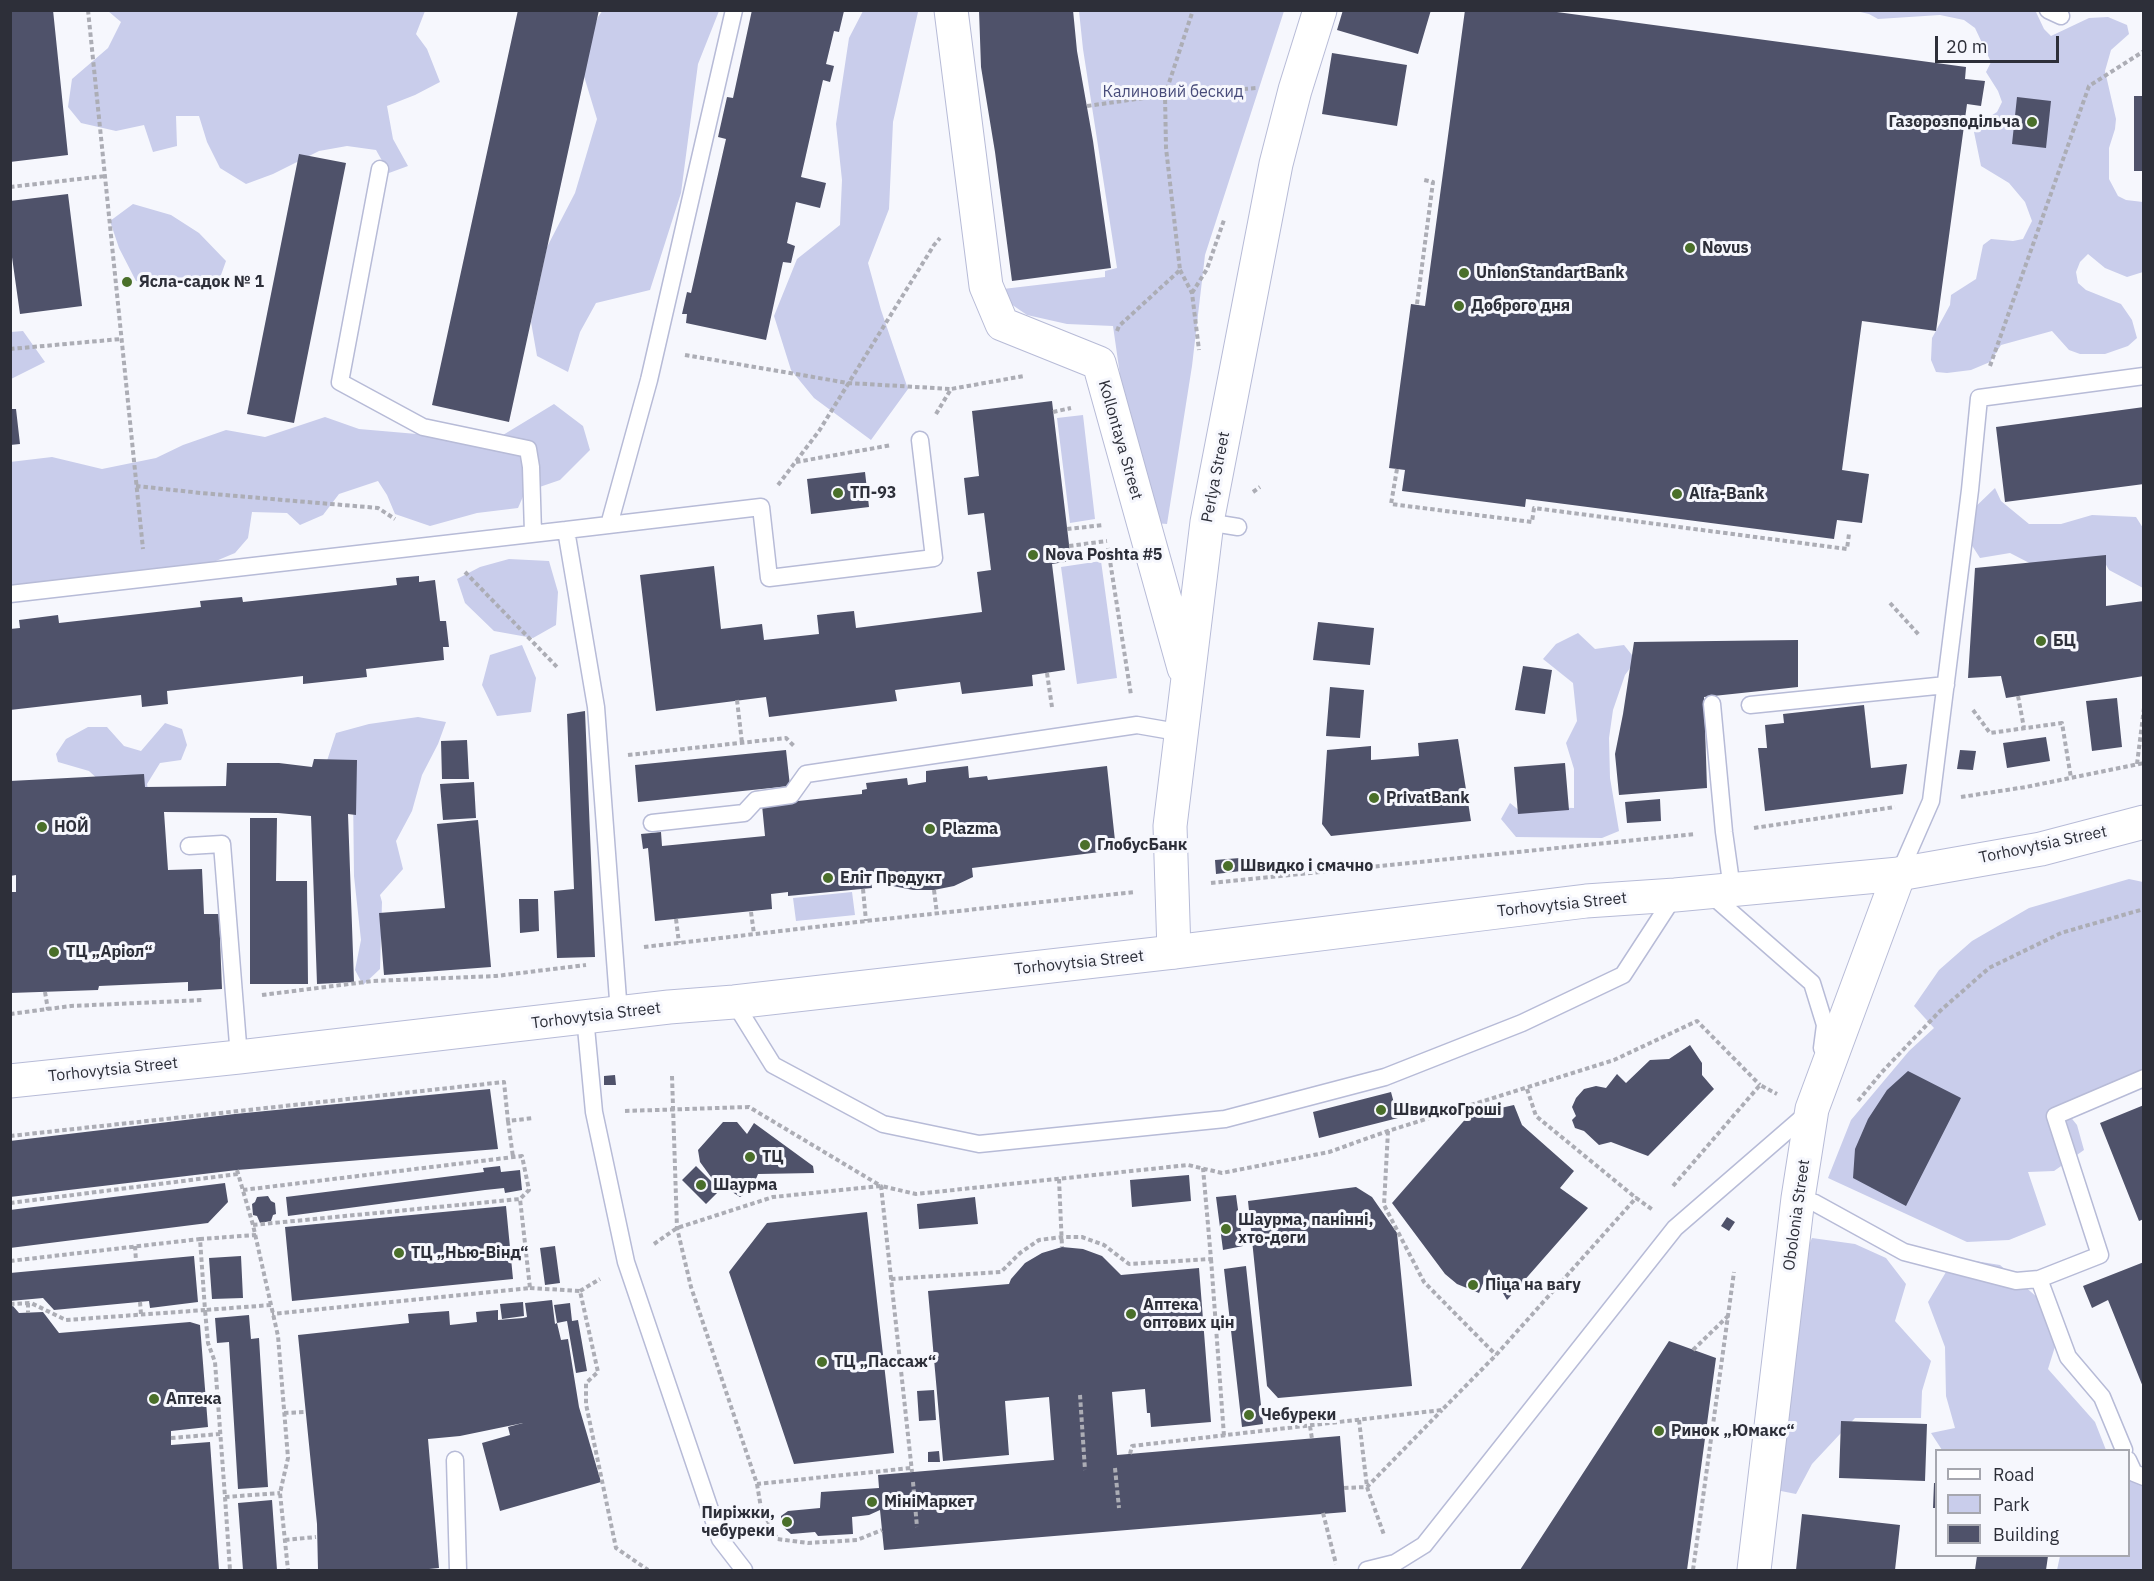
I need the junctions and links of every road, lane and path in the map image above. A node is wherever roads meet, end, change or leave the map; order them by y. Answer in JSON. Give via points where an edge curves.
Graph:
{"nodes":[{"id":1,"x":87,"y":10,"type":"edge"},
{"id":2,"x":734,"y":10,"type":"edge"},
{"id":3,"x":951,"y":10,"type":"edge"},
{"id":4,"x":1193,"y":10,"type":"edge"},
{"id":5,"x":1320,"y":10,"type":"edge"},
{"id":6,"x":2144,"y":51,"type":"edge"},
{"id":7,"x":1282,"y":85,"type":"junction"},
{"id":8,"x":1165,"y":95,"type":"junction"},
{"id":9,"x":1087,"y":106,"type":"dead end"},
{"id":10,"x":380,"y":169,"type":"dead end"},
{"id":11,"x":105,"y":176,"type":"junction"},
{"id":12,"x":1424,"y":180,"type":"dead end"},
{"id":13,"x":10,"y":187,"type":"edge"},
{"id":14,"x":976,"y":199,"type":"junction"},
{"id":15,"x":1417,"y":304,"type":"dead end"},
{"id":16,"x":121,"y":339,"type":"junction"},
{"id":17,"x":10,"y":349,"type":"edge"},
{"id":18,"x":656,"y":350,"type":"junction"},
{"id":19,"x":1099,"y":363,"type":"junction"},
{"id":20,"x":1031,"y":375,"type":"dead end"},
{"id":21,"x":2144,"y":376,"type":"edge"},
{"id":22,"x":848,"y":383,"type":"junction"},
{"id":23,"x":951,"y":389,"type":"junction"},
{"id":24,"x":1979,"y":398,"type":"junction"},
{"id":25,"x":1068,"y":409,"type":"dead end"},
{"id":26,"x":1053,"y":412,"type":"dead end"},
{"id":27,"x":920,"y":440,"type":"junction"},
{"id":28,"x":796,"y":462,"type":"junction"},
{"id":29,"x":1396,"y":469,"type":"dead end"},
{"id":30,"x":761,"y":507,"type":"junction"},
{"id":31,"x":1103,"y":514,"type":"dead end"},
{"id":32,"x":609,"y":525,"type":"junction"},
{"id":33,"x":1104,"y":525,"type":"junction"},
{"id":34,"x":1067,"y":529,"type":"dead end"},
{"id":35,"x":566,"y":530,"type":"junction"},
{"id":36,"x":533,"y":533,"type":"junction"},
{"id":37,"x":1850,"y":534,"type":"dead end"},
{"id":38,"x":1107,"y":541,"type":"junction"},
{"id":39,"x":1069,"y":546,"type":"dead end"},
{"id":40,"x":146,"y":578,"type":"junction"},
{"id":41,"x":10,"y":594,"type":"edge"},
{"id":42,"x":1890,"y":603,"type":"dead end"},
{"id":43,"x":1950,"y":647,"type":"junction"},
{"id":44,"x":1047,"y":672,"type":"dead end"},
{"id":45,"x":1188,"y":682,"type":"junction"},
{"id":46,"x":1946,"y":685,"type":"junction"},
{"id":47,"x":1050,"y":689,"type":"dead end"},
{"id":48,"x":2018,"y":696,"type":"dead end"},
{"id":49,"x":737,"y":700,"type":"dead end"},
{"id":50,"x":1712,"y":704,"type":"dead end"},
{"id":51,"x":1749,"y":705,"type":"dead end"},
{"id":52,"x":1943,"y":708,"type":"junction"},
{"id":53,"x":2144,"y":708,"type":"edge"},
{"id":54,"x":1137,"y":725,"type":"junction"},
{"id":55,"x":2024,"y":728,"type":"junction"},
{"id":56,"x":1182,"y":733,"type":"junction"},
{"id":57,"x":741,"y":743,"type":"junction"},
{"id":58,"x":624,"y":756,"type":"dead end"},
{"id":59,"x":2144,"y":763,"type":"edge"},
{"id":60,"x":2136,"y":764,"type":"junction"},
{"id":61,"x":806,"y":774,"type":"junction"},
{"id":62,"x":2071,"y":778,"type":"junction"},
{"id":63,"x":1958,"y":797,"type":"dead end"},
{"id":64,"x":1896,"y":807,"type":"dead end"},
{"id":65,"x":2144,"y":822,"type":"edge"},
{"id":66,"x":652,"y":823,"type":"dead end"},
{"id":67,"x":1724,"y":832,"type":"junction"},
{"id":68,"x":189,"y":846,"type":"dead end"},
{"id":69,"x":1899,"y":874,"type":"junction"},
{"id":70,"x":1202,"y":884,"type":"dead end"},
{"id":71,"x":863,"y":889,"type":"dead end"},
{"id":72,"x":934,"y":890,"type":"dead end"},
{"id":73,"x":1720,"y":890,"type":"junction"},
{"id":74,"x":1138,"y":892,"type":"dead end"},
{"id":75,"x":1675,"y":895,"type":"junction"},
{"id":76,"x":2144,"y":909,"type":"edge"},
{"id":77,"x":751,"y":912,"type":"dead end"},
{"id":78,"x":937,"y":914,"type":"junction"},
{"id":79,"x":676,"y":919,"type":"dead end"},
{"id":80,"x":866,"y":921,"type":"junction"},
{"id":81,"x":754,"y":934,"type":"junction"},
{"id":82,"x":679,"y":943,"type":"junction"},
{"id":83,"x":640,"y":948,"type":"dead end"},
{"id":84,"x":1174,"y":952,"type":"junction"},
{"id":85,"x":593,"y":964,"type":"dead end"},
{"id":86,"x":45,"y":992,"type":"dead end"},
{"id":87,"x":235,"y":999,"type":"junction"},
{"id":88,"x":734,"y":1002,"type":"junction"},
{"id":89,"x":48,"y":1010,"type":"junction"},
{"id":90,"x":619,"y":1013,"type":"junction"},
{"id":91,"x":10,"y":1014,"type":"edge"},
{"id":92,"x":585,"y":1017,"type":"junction"},
{"id":93,"x":239,"y":1057,"type":"junction"},
{"id":94,"x":672,"y":1076,"type":"dead end"},
{"id":95,"x":2144,"y":1078,"type":"edge"},
{"id":96,"x":10,"y":1081,"type":"edge"},
{"id":97,"x":1760,"y":1085,"type":"junction"},
{"id":98,"x":1526,"y":1089,"type":"junction"},
{"id":99,"x":1780,"y":1096,"type":"dead end"},
{"id":100,"x":1855,"y":1104,"type":"dead end"},
{"id":101,"x":672,"y":1109,"type":"junction"},
{"id":102,"x":1812,"y":1109,"type":"junction"},
{"id":103,"x":625,"y":1111,"type":"dead end"},
{"id":104,"x":534,"y":1118,"type":"dead end"},
{"id":105,"x":508,"y":1121,"type":"junction"},
{"id":106,"x":1388,"y":1131,"type":"junction"},
{"id":107,"x":10,"y":1136,"type":"edge"},
{"id":108,"x":513,"y":1157,"type":"junction"},
{"id":109,"x":1203,"y":1168,"type":"junction"},
{"id":110,"x":1059,"y":1179,"type":"junction"},
{"id":111,"x":881,"y":1186,"type":"junction"},
{"id":112,"x":243,"y":1190,"type":"junction"},
{"id":113,"x":1668,"y":1192,"type":"dead end"},
{"id":114,"x":1636,"y":1198,"type":"junction"},
{"id":115,"x":1798,"y":1198,"type":"junction"},
{"id":116,"x":520,"y":1199,"type":"junction"},
{"id":117,"x":1660,"y":1201,"type":"dead end"},
{"id":118,"x":10,"y":1203,"type":"edge"},
{"id":119,"x":254,"y":1225,"type":"junction"},
{"id":120,"x":677,"y":1228,"type":"junction"},
{"id":121,"x":256,"y":1235,"type":"junction"},
{"id":122,"x":1062,"y":1237,"type":"junction"},
{"id":123,"x":200,"y":1239,"type":"junction"},
{"id":124,"x":135,"y":1246,"type":"junction"},
{"id":125,"x":1062,"y":1247,"type":"dead end"},
{"id":126,"x":1211,"y":1259,"type":"junction"},
{"id":127,"x":10,"y":1260,"type":"edge"},
{"id":128,"x":136,"y":1261,"type":"dead end"},
{"id":129,"x":626,"y":1262,"type":"junction"},
{"id":130,"x":1734,"y":1272,"type":"dead end"},
{"id":131,"x":891,"y":1279,"type":"junction"},
{"id":132,"x":2039,"y":1280,"type":"junction"},
{"id":133,"x":530,"y":1288,"type":"junction"},
{"id":134,"x":580,"y":1291,"type":"junction"},
{"id":135,"x":140,"y":1302,"type":"dead end"},
{"id":136,"x":28,"y":1303,"type":"junction"},
{"id":137,"x":10,"y":1304,"type":"edge"},
{"id":138,"x":271,"y":1305,"type":"junction"},
{"id":139,"x":205,"y":1310,"type":"junction"},
{"id":140,"x":28,"y":1313,"type":"dead end"},
{"id":141,"x":141,"y":1314,"type":"junction"},
{"id":142,"x":272,"y":1314,"type":"junction"},
{"id":143,"x":1729,"y":1315,"type":"junction"},
{"id":144,"x":1693,"y":1350,"type":"dead end"},
{"id":145,"x":1496,"y":1355,"type":"junction"},
{"id":146,"x":1080,"y":1395,"type":"dead end"},
{"id":147,"x":1442,"y":1410,"type":"junction"},
{"id":148,"x":306,"y":1412,"type":"dead end"},
{"id":149,"x":284,"y":1413,"type":"junction"},
{"id":150,"x":1359,"y":1420,"type":"junction"},
{"id":151,"x":1310,"y":1426,"type":"junction"},
{"id":152,"x":220,"y":1434,"type":"junction"},
{"id":153,"x":1224,"y":1436,"type":"junction"},
{"id":154,"x":171,"y":1438,"type":"dead end"},
{"id":155,"x":1312,"y":1438,"type":"dead end"},
{"id":156,"x":2124,"y":1449,"type":"edge"},
{"id":157,"x":1130,"y":1454,"type":"dead end"},
{"id":158,"x":455,"y":1460,"type":"dead end"},
{"id":159,"x":2130,"y":1464,"type":"edge"},
{"id":160,"x":1115,"y":1468,"type":"dead end"},
{"id":161,"x":1085,"y":1470,"type":"dead end"},
{"id":162,"x":2144,"y":1476,"type":"edge"},
{"id":163,"x":913,"y":1482,"type":"dead end"},
{"id":164,"x":757,"y":1484,"type":"junction"},
{"id":165,"x":1367,"y":1487,"type":"junction"},
{"id":166,"x":1344,"y":1488,"type":"dead end"},
{"id":167,"x":280,"y":1493,"type":"junction"},
{"id":168,"x":225,"y":1497,"type":"junction"},
{"id":169,"x":1119,"y":1508,"type":"dead end"},
{"id":170,"x":1323,"y":1513,"type":"dead end"},
{"id":171,"x":916,"y":1527,"type":"dead end"},
{"id":172,"x":882,"y":1530,"type":"dead end"},
{"id":173,"x":316,"y":1537,"type":"dead end"},
{"id":174,"x":285,"y":1540,"type":"junction"},
{"id":175,"x":1395,"y":1563,"type":"junction"},
{"id":176,"x":230,"y":1570,"type":"edge"},
{"id":177,"x":288,"y":1570,"type":"edge"},
{"id":178,"x":458,"y":1570,"type":"edge"},
{"id":179,"x":648,"y":1570,"type":"edge"},
{"id":180,"x":744,"y":1570,"type":"edge"},
{"id":181,"x":1338,"y":1570,"type":"edge"},
{"id":182,"x":1368,"y":1570,"type":"edge"},
{"id":183,"x":1694,"y":1570,"type":"edge"},
{"id":184,"x":1754,"y":1570,"type":"edge"}],
"edges":[{"from":1,"to":11,"type":"path"},
{"from":2,"to":18,"type":"lane"},
{"from":3,"to":14,"type":"street","name":"Kollontaya Street"},
{"from":4,"to":8,"type":"path"},
{"from":5,"to":7,"type":"street","name":"Perlya Street"},
{"from":6,"to":24,"type":"path","via":[[2089,87]]},
{"from":7,"to":8,"type":"path"},
{"from":7,"to":45,"type":"street","name":"Perlya Street","via":[[1276,164],[1223,525]]},
{"from":8,"to":9,"type":"path"},
{"from":8,"to":19,"type":"path","via":[[1166,148],[1180,270],[1119,326]]},
{"from":10,"to":36,"type":"lane","via":[[340,382],[423,426],[528,449]]},
{"from":11,"to":13,"type":"path"},
{"from":11,"to":16,"type":"path"},
{"from":12,"to":15,"type":"path","via":[[1433,182]]},
{"from":14,"to":19,"type":"street","name":"Kollontaya Street","via":[[986,286],[1002,324]]},
{"from":14,"to":22,"type":"path","via":[[934,245]]},
{"from":16,"to":17,"type":"path"},
{"from":16,"to":40,"type":"path"},
{"from":18,"to":22,"type":"path"},
{"from":18,"to":32,"type":"lane"},
{"from":19,"to":45,"type":"street","name":"Kollontaya Street"},
{"from":20,"to":23,"type":"path"},
{"from":21,"to":24,"type":"lane"},
{"from":22,"to":23,"type":"path"},
{"from":22,"to":28,"type":"path"},
{"from":23,"to":27,"type":"path"},
{"from":24,"to":43,"type":"lane"},
{"from":25,"to":26,"type":"path"},
{"from":27,"to":28,"type":"path"},
{"from":27,"to":30,"type":"lane","via":[[934,558],[769,578]]},
{"from":28,"to":30,"type":"path"},
{"from":29,"to":37,"type":"path","via":[[1391,504],[1532,522],[1534,508],[1847,549]]},
{"from":30,"to":32,"type":"lane"},
{"from":31,"to":33,"type":"path"},
{"from":32,"to":35,"type":"lane"},
{"from":33,"to":34,"type":"path"},
{"from":33,"to":38,"type":"path"},
{"from":35,"to":36,"type":"lane"},
{"from":35,"to":90,"type":"lane","via":[[596,707]]},
{"from":36,"to":40,"type":"lane"},
{"from":38,"to":39,"type":"path"},
{"from":38,"to":54,"type":"path"},
{"from":40,"to":41,"type":"lane"},
{"from":42,"to":43,"type":"path","via":[[1928,644]]},
{"from":43,"to":46,"type":"lane"},
{"from":44,"to":47,"type":"path"},
{"from":45,"to":56,"type":"street","name":"Perlya Street"},
{"from":46,"to":51,"type":"lane"},
{"from":46,"to":52,"type":"lane"},
{"from":48,"to":55,"type":"path"},
{"from":49,"to":57,"type":"path"},
{"from":50,"to":67,"type":"lane"},
{"from":52,"to":55,"type":"path","via":[[1973,710],[1990,734]]},
{"from":52,"to":69,"type":"lane","via":[[1931,801]]},
{"from":53,"to":60,"type":"path"},
{"from":54,"to":56,"type":"lane"},
{"from":54,"to":61,"type":"lane"},
{"from":55,"to":62,"type":"path","via":[[2062,723]]},
{"from":56,"to":84,"type":"street","name":"Perlya Street","via":[[1170,826]]},
{"from":57,"to":58,"type":"path"},
{"from":57,"to":61,"type":"path","via":[[786,738],[796,749]]},
{"from":59,"to":60,"type":"path"},
{"from":60,"to":62,"type":"path"},
{"from":61,"to":66,"type":"lane","via":[[791,795],[756,800],[744,813]]},
{"from":62,"to":63,"type":"path"},
{"from":64,"to":67,"type":"path"},
{"from":65,"to":69,"type":"street","name":"Torhovytsia Street","via":[[2041,849]]},
{"from":67,"to":70,"type":"path"},
{"from":67,"to":73,"type":"lane"},
{"from":68,"to":87,"type":"lane","via":[[222,844]]},
{"from":69,"to":73,"type":"street","name":"Torhovytsia Street"},
{"from":69,"to":102,"type":"street","name":"Obolonia Street"},
{"from":71,"to":80,"type":"path"},
{"from":72,"to":78,"type":"path"},
{"from":73,"to":75,"type":"street","name":"Torhovytsia Street"},
{"from":73,"to":102,"type":"lane","via":[[1812,983],[1825,1025]]},
{"from":74,"to":78,"type":"path"},
{"from":75,"to":84,"type":"street","name":"Torhovytsia Street","via":[[1586,901]]},
{"from":75,"to":88,"type":"lane","via":[[1623,975],[1522,1023],[1385,1077],[1225,1119],[979,1144],[883,1124],[773,1065]]},
{"from":76,"to":100,"type":"path","via":[[2061,933],[1989,968],[1940,1011]]},
{"from":77,"to":81,"type":"path"},
{"from":78,"to":80,"type":"path"},
{"from":79,"to":82,"type":"path"},
{"from":80,"to":81,"type":"path"},
{"from":81,"to":82,"type":"path"},
{"from":82,"to":83,"type":"path"},
{"from":84,"to":88,"type":"street","name":"Torhovytsia Street"},
{"from":85,"to":87,"type":"path","via":[[496,976],[373,981]]},
{"from":86,"to":89,"type":"path"},
{"from":87,"to":89,"type":"path"},
{"from":87,"to":93,"type":"lane"},
{"from":88,"to":90,"type":"street","name":"Torhovytsia Street"},
{"from":89,"to":91,"type":"path"},
{"from":90,"to":92,"type":"street","name":"Torhovytsia Street"},
{"from":92,"to":93,"type":"street","name":"Torhovytsia Street"},
{"from":92,"to":129,"type":"lane","via":[[594,1112]]},
{"from":93,"to":96,"type":"street","name":"Torhovytsia Street"},
{"from":94,"to":101,"type":"path"},
{"from":95,"to":132,"type":"lane","via":[[2055,1116],[2100,1255]]},
{"from":97,"to":98,"type":"path","via":[[1697,1021],[1614,1060]]},
{"from":97,"to":99,"type":"path"},
{"from":97,"to":113,"type":"path"},
{"from":98,"to":106,"type":"path"},
{"from":98,"to":114,"type":"path","via":[[1536,1116]]},
{"from":101,"to":103,"type":"path"},
{"from":101,"to":111,"type":"path","via":[[749,1107]]},
{"from":101,"to":120,"type":"path"},
{"from":102,"to":115,"type":"street","name":"Obolonia Street"},
{"from":102,"to":175,"type":"lane","via":[[1675,1228],[1424,1545]]},
{"from":104,"to":105,"type":"path"},
{"from":105,"to":107,"type":"path","via":[[504,1082]]},
{"from":105,"to":108,"type":"path"},
{"from":106,"to":109,"type":"path","via":[[1329,1152],[1222,1173]]},
{"from":106,"to":145,"type":"path","via":[[1384,1204],[1424,1282]]},
{"from":108,"to":112,"type":"path"},
{"from":108,"to":116,"type":"path","via":[[522,1156],[529,1190]]},
{"from":109,"to":110,"type":"path","via":[[1188,1165]]},
{"from":109,"to":126,"type":"path"},
{"from":110,"to":111,"type":"path","via":[[916,1194]]},
{"from":110,"to":122,"type":"path"},
{"from":111,"to":120,"type":"path","via":[[773,1197]]},
{"from":111,"to":131,"type":"path"},
{"from":112,"to":118,"type":"path","via":[[238,1172]]},
{"from":112,"to":119,"type":"path"},
{"from":114,"to":117,"type":"path","via":[[1653,1210]]},
{"from":114,"to":145,"type":"path"},
{"from":115,"to":132,"type":"lane","via":[[1815,1203],[1904,1252],[2016,1281]]},
{"from":115,"to":184,"type":"street","name":"Obolonia Street"},
{"from":116,"to":119,"type":"path"},
{"from":116,"to":133,"type":"path"},
{"from":119,"to":121,"type":"path"},
{"from":120,"to":129,"type":"path"},
{"from":120,"to":164,"type":"path","via":[[691,1287]]},
{"from":121,"to":123,"type":"path"},
{"from":121,"to":138,"type":"path"},
{"from":122,"to":125,"type":"path"},
{"from":122,"to":126,"type":"path","via":[[1082,1237],[1104,1245],[1129,1264]]},
{"from":122,"to":131,"type":"path","via":[[1039,1240],[1001,1272]]},
{"from":123,"to":124,"type":"path"},
{"from":123,"to":139,"type":"path"},
{"from":124,"to":127,"type":"path"},
{"from":124,"to":128,"type":"path"},
{"from":126,"to":153,"type":"path"},
{"from":129,"to":134,"type":"path"},
{"from":129,"to":180,"type":"lane","via":[[720,1539]]},
{"from":130,"to":143,"type":"path"},
{"from":131,"to":164,"type":"path","via":[[911,1470]]},
{"from":132,"to":156,"type":"lane","via":[[2068,1357],[2102,1397]]},
{"from":133,"to":134,"type":"path"},
{"from":133,"to":142,"type":"path"},
{"from":134,"to":179,"type":"path","via":[[598,1371],[586,1383],[586,1404],[616,1548]]},
{"from":135,"to":141,"type":"path"},
{"from":136,"to":137,"type":"path"},
{"from":136,"to":140,"type":"path"},
{"from":136,"to":141,"type":"path","via":[[66,1320]]},
{"from":138,"to":139,"type":"path"},
{"from":138,"to":142,"type":"path"},
{"from":139,"to":141,"type":"path"},
{"from":139,"to":152,"type":"path"},
{"from":142,"to":149,"type":"path","via":[[278,1336]]},
{"from":143,"to":144,"type":"path"},
{"from":143,"to":183,"type":"path"},
{"from":145,"to":147,"type":"path"},
{"from":146,"to":161,"type":"path"},
{"from":147,"to":150,"type":"path"},
{"from":147,"to":165,"type":"path"},
{"from":148,"to":149,"type":"path"},
{"from":149,"to":167,"type":"path","via":[[288,1458]]},
{"from":150,"to":151,"type":"path"},
{"from":150,"to":165,"type":"path"},
{"from":151,"to":153,"type":"path"},
{"from":151,"to":155,"type":"path"},
{"from":152,"to":154,"type":"path"},
{"from":152,"to":168,"type":"path"},
{"from":153,"to":157,"type":"path","via":[[1132,1446]]},
{"from":158,"to":178,"type":"lane"},
{"from":159,"to":162,"type":"lane","via":[[2134,1473]]},
{"from":160,"to":169,"type":"path"},
{"from":163,"to":171,"type":"path"},
{"from":164,"to":172,"type":"path","via":[[761,1509],[777,1539],[808,1544],[857,1540]]},
{"from":165,"to":166,"type":"path"},
{"from":165,"to":175,"type":"path"},
{"from":167,"to":168,"type":"path"},
{"from":167,"to":174,"type":"path"},
{"from":168,"to":176,"type":"path"},
{"from":170,"to":181,"type":"path"},
{"from":173,"to":174,"type":"path"},
{"from":174,"to":177,"type":"path"},
{"from":175,"to":182,"type":"lane"}]}
